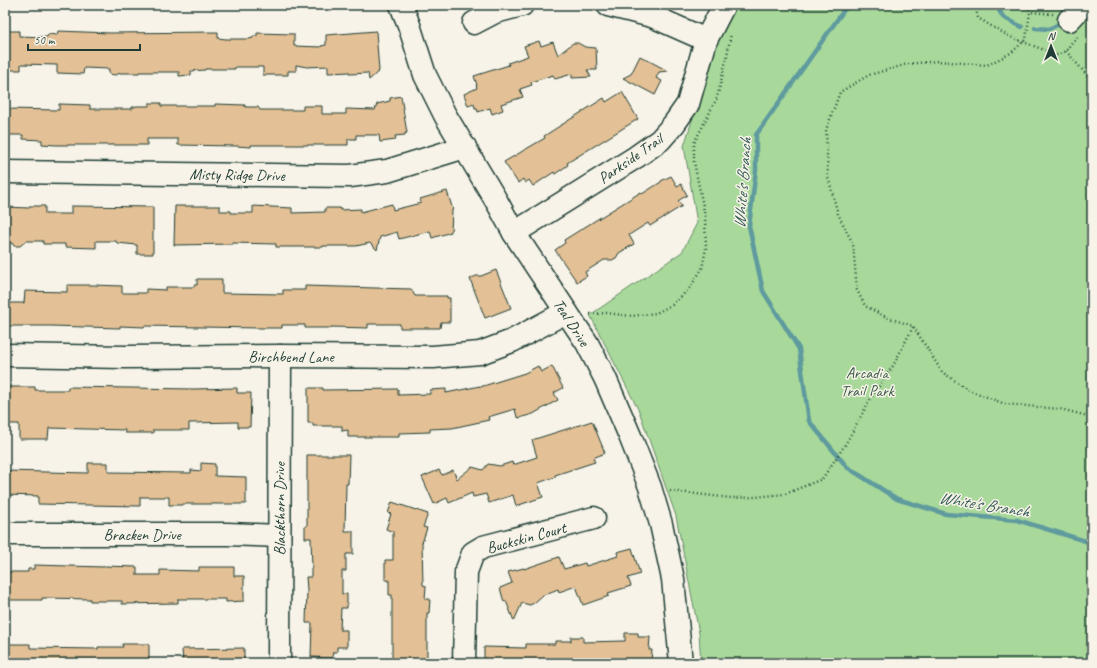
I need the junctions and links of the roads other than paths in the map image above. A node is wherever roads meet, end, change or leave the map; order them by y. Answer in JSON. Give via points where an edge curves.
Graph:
{"nodes":[{"id":1,"x":401,"y":5,"type":"edge"},
{"id":2,"x":522,"y":5,"type":"edge"},
{"id":3,"x":608,"y":5,"type":"edge"},
{"id":4,"x":724,"y":5,"type":"edge"},
{"id":5,"x":474,"y":23,"type":"dead end"},
{"id":6,"x":706,"y":40,"type":"junction"},
{"id":7,"x":465,"y":147,"type":"junction"},
{"id":8,"x":5,"y":172,"type":"edge"},
{"id":9,"x":514,"y":234,"type":"junction"},
{"id":10,"x":570,"y":318,"type":"junction"},
{"id":11,"x":5,"y":355,"type":"edge"},
{"id":12,"x":280,"y":356,"type":"junction"},
{"id":13,"x":594,"y":518,"type":"dead end"},
{"id":14,"x":5,"y":534,"type":"edge"},
{"id":15,"x":279,"y":536,"type":"junction"},
{"id":16,"x":279,"y":663,"type":"edge"},
{"id":17,"x":464,"y":663,"type":"edge"},
{"id":18,"x":681,"y":663,"type":"edge"}],
"edges":[{"from":1,"to":7,"type":"street","name":"Teal Drive","via":[[426,75],[444,115]]},
{"from":2,"to":5,"type":"street","via":[[495,12]]},
{"from":3,"to":6,"type":"street","via":[[652,16]]},
{"from":4,"to":6,"type":"street","name":"Parkside Trail"},
{"from":6,"to":9,"type":"street","name":"Parkside Trail","via":[[688,104],[660,140]]},
{"from":7,"to":8,"type":"street","name":"Misty Ridge Drive","via":[[386,171],[350,176]]},
{"from":7,"to":9,"type":"street","name":"Teal Drive"},
{"from":9,"to":10,"type":"street","name":"Teal Drive"},
{"from":10,"to":12,"type":"street","name":"Birchbend Lane","via":[[480,353],[433,357]]},
{"from":10,"to":18,"type":"street","name":"Teal Drive","via":[[587,343],[605,378],[652,491],[662,524],[673,579]]},
{"from":11,"to":12,"type":"street","name":"Birchbend Lane"},
{"from":12,"to":15,"type":"street","name":"Blackthorn Drive"},
{"from":13,"to":17,"type":"street","name":"Buckskin Court","via":[[483,547],[472,553],[466,572]]},
{"from":14,"to":15,"type":"street","name":"Bracken Drive"},
{"from":15,"to":16,"type":"street","name":"Blackthorn Drive"}]}
